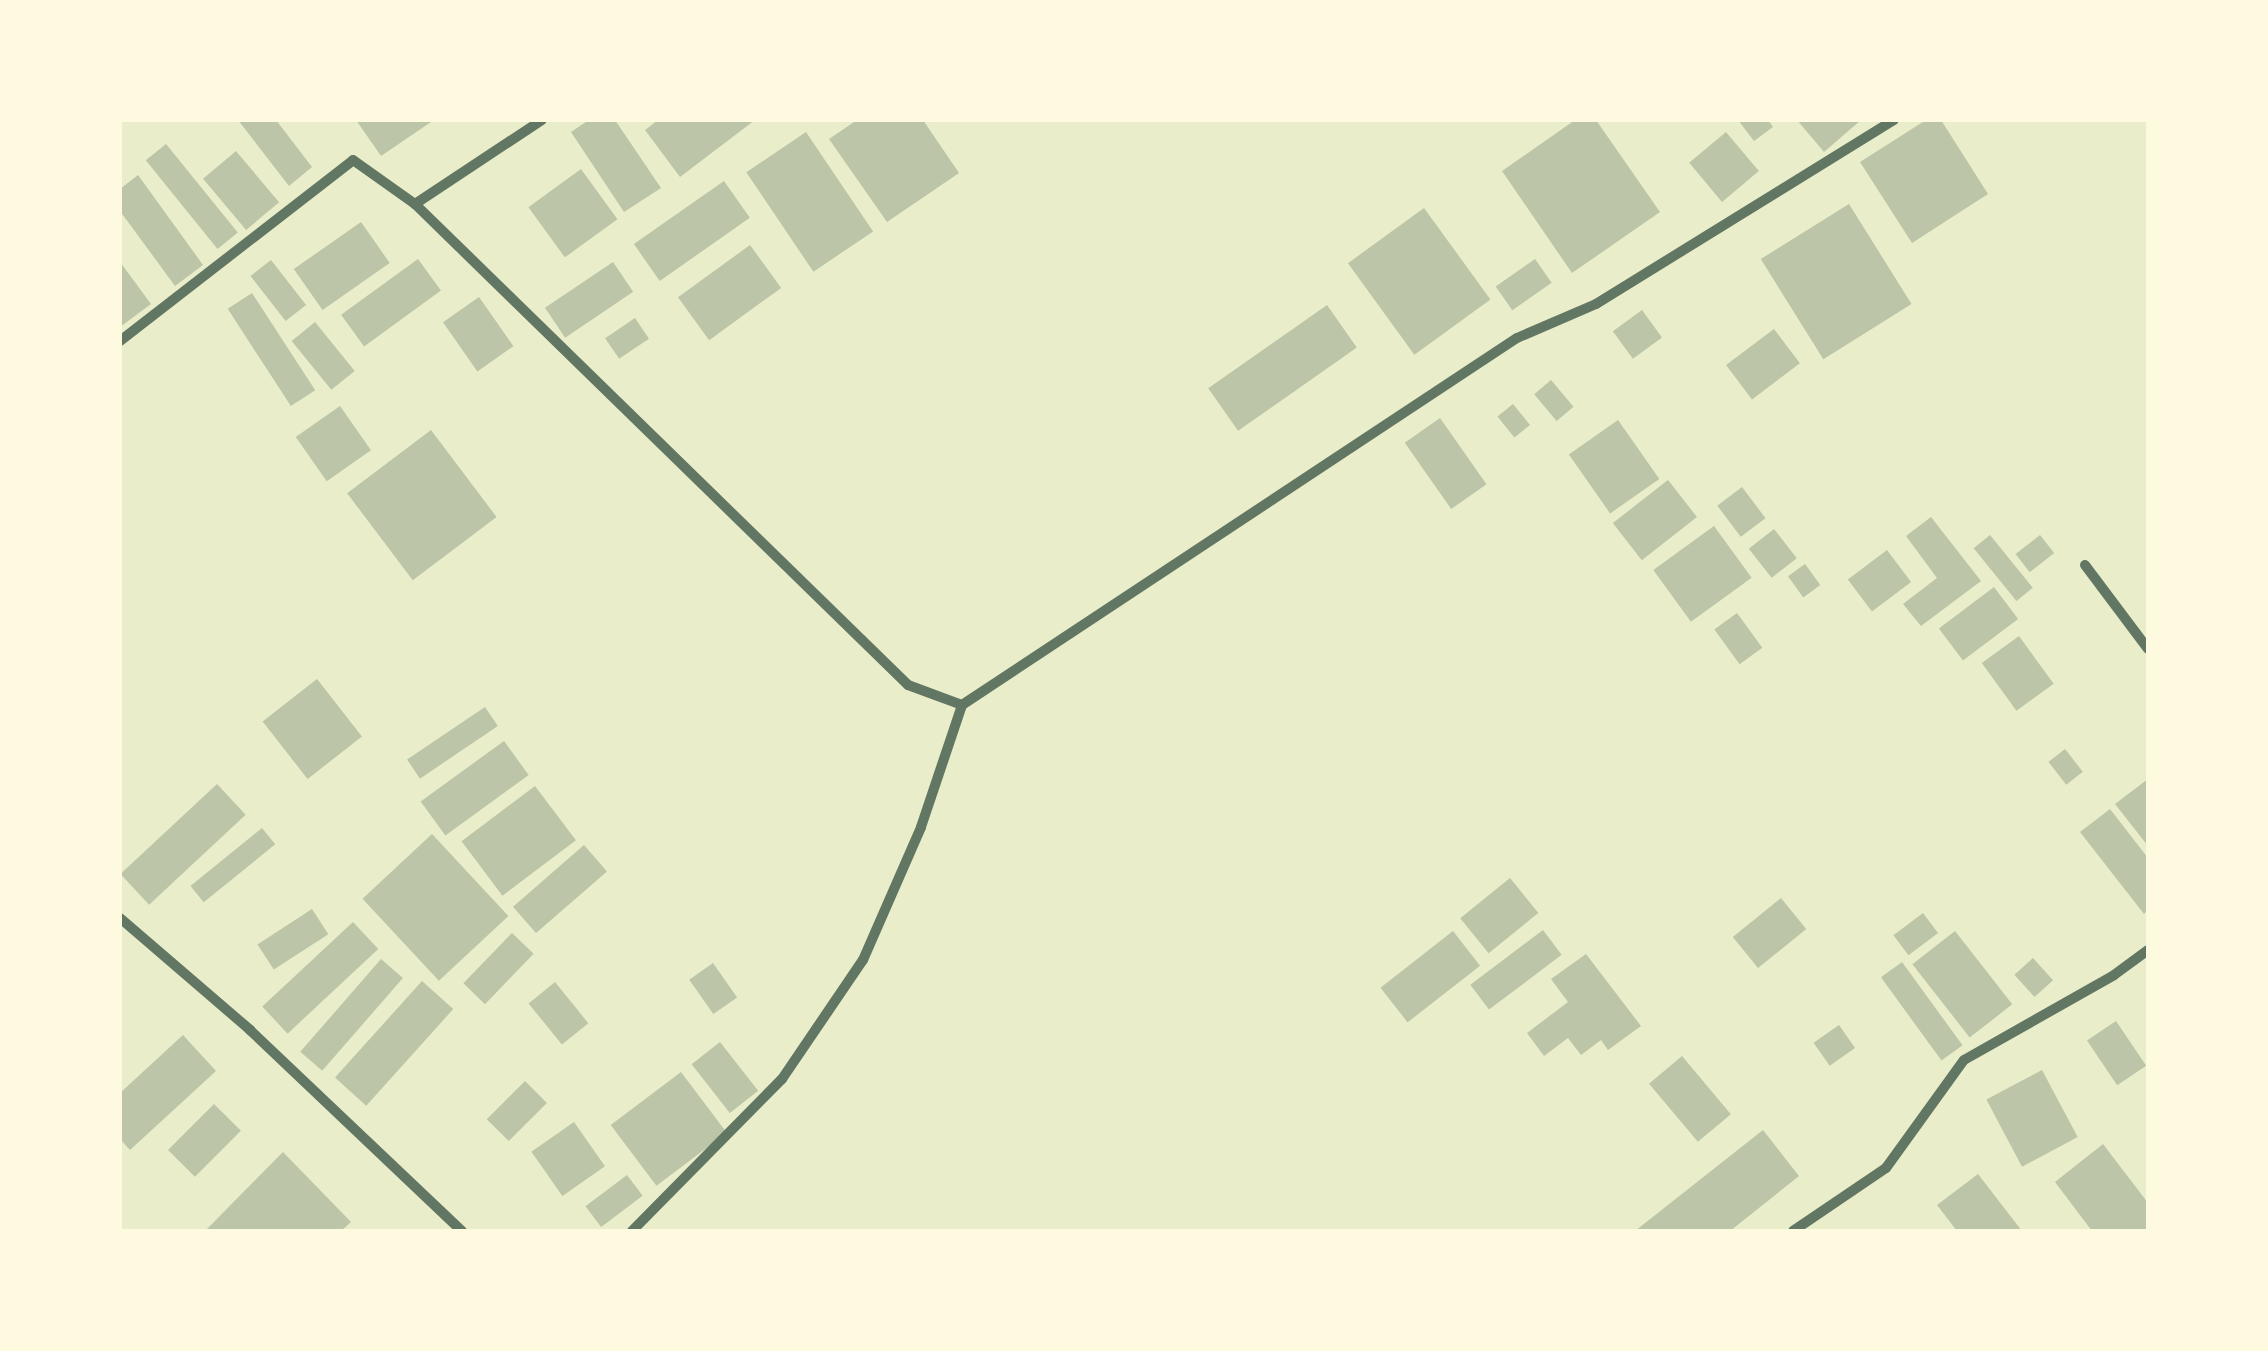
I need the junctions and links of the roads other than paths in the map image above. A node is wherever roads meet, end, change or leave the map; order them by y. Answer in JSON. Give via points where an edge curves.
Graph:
{"nodes":[{"id":1,"x":542,"y":120,"type":"edge"},
{"id":2,"x":1894,"y":120,"type":"edge"},
{"id":3,"x":415,"y":204,"type":"junction"},
{"id":4,"x":120,"y":342,"type":"edge"},
{"id":5,"x":2084,"y":564,"type":"dead end"},
{"id":6,"x":2148,"y":649,"type":"edge"},
{"id":7,"x":962,"y":705,"type":"junction"},
{"id":8,"x":120,"y":918,"type":"edge"},
{"id":9,"x":2148,"y":950,"type":"edge"},
{"id":10,"x":462,"y":1231,"type":"edge"},
{"id":11,"x":632,"y":1231,"type":"edge"},
{"id":12,"x":1793,"y":1231,"type":"edge"}],
"edges":[{"from":1,"to":3,"type":"street"},
{"from":2,"to":7,"type":"street","via":[[1596,304],[1517,338]]},
{"from":3,"to":4,"type":"street","via":[[353,160]]},
{"from":3,"to":7,"type":"street","via":[[908,685]]},
{"from":5,"to":6,"type":"street"},
{"from":7,"to":11,"type":"street","via":[[921,828],[863,960],[782,1078]]},
{"from":8,"to":10,"type":"street","via":[[250,1030]]},
{"from":9,"to":12,"type":"street","via":[[1964,1060],[1886,1168]]}]}
